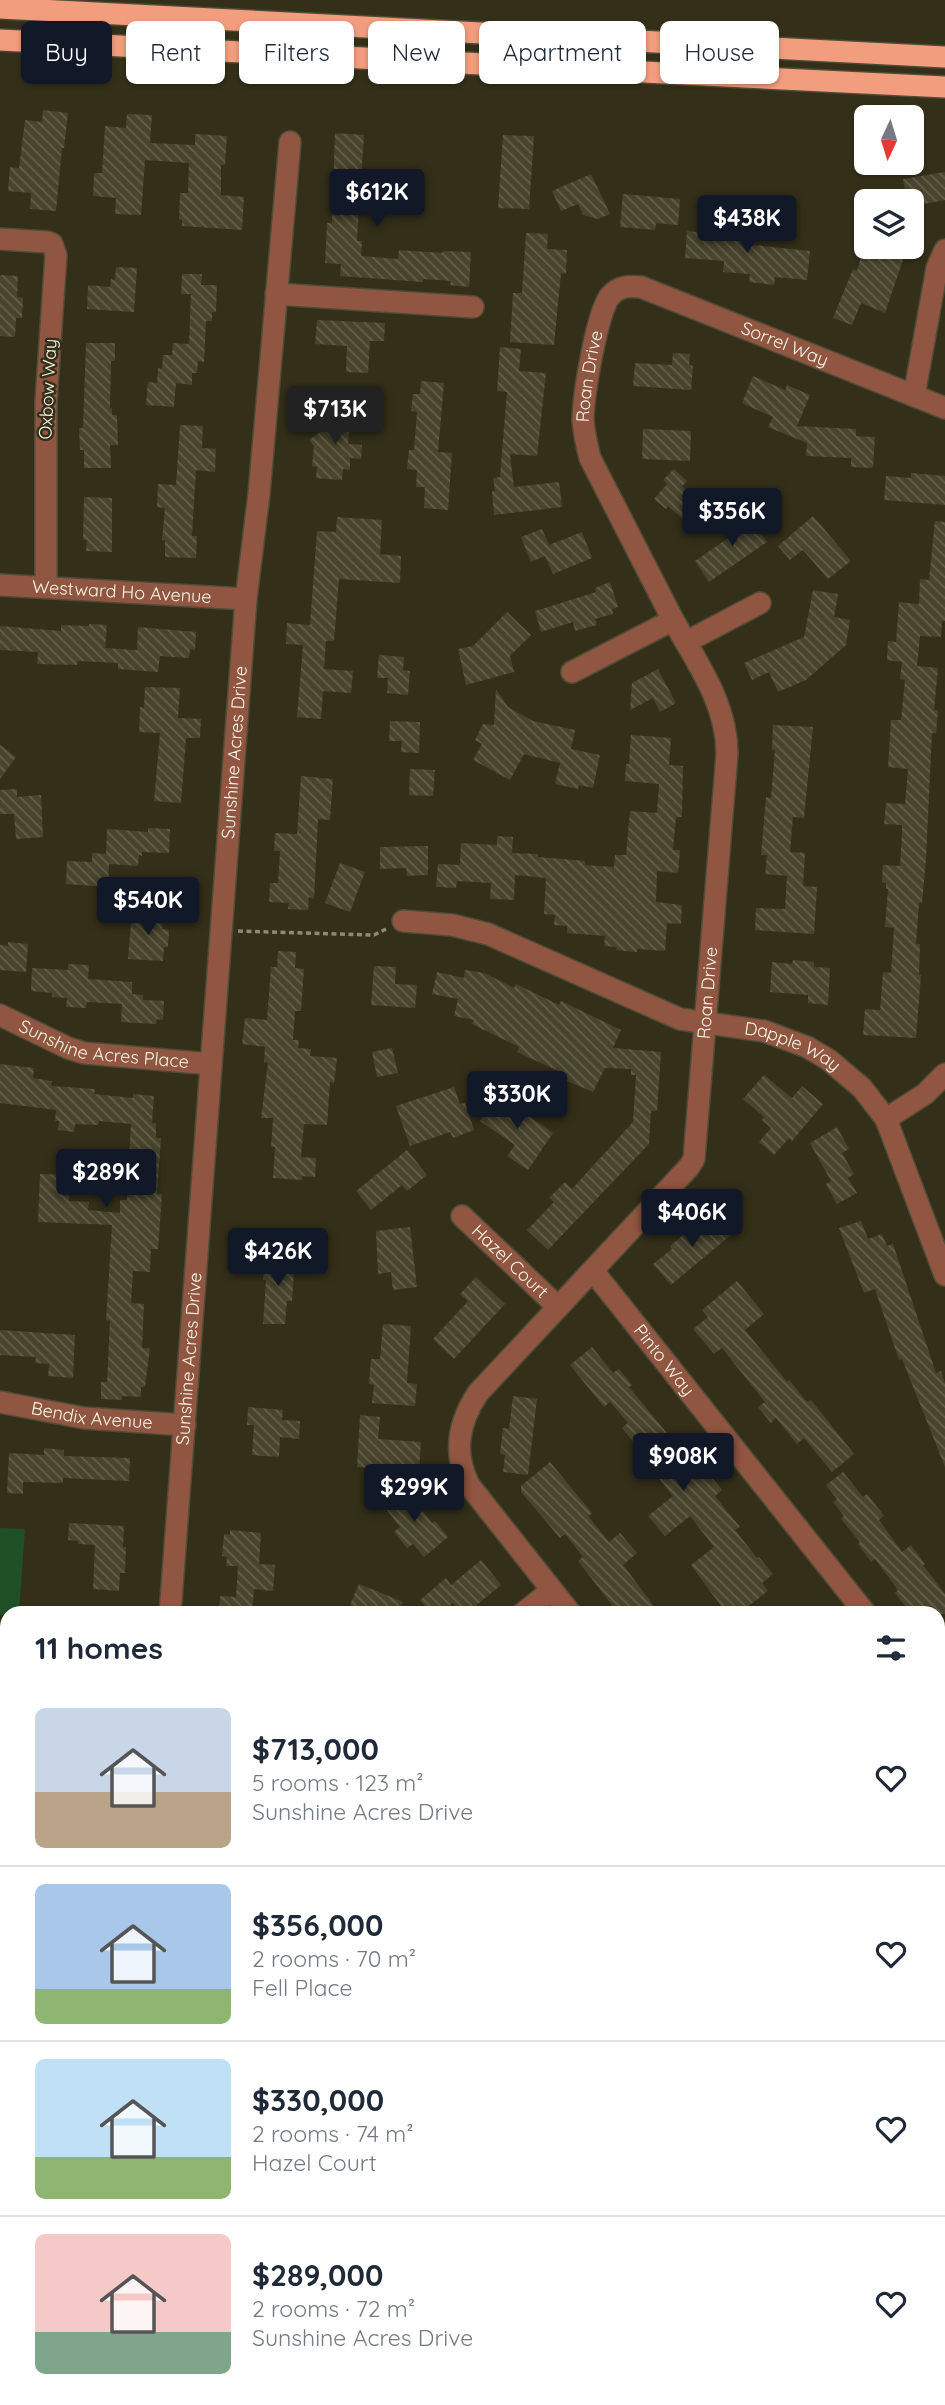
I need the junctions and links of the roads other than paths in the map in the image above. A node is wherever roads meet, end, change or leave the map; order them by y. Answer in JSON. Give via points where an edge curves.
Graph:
{"nodes":[{"id":1,"x":0,"y":8,"type":"edge"},
{"id":2,"x":0,"y":40,"type":"edge"},
{"id":3,"x":945,"y":57,"type":"edge"},
{"id":4,"x":945,"y":87,"type":"edge"},
{"id":5,"x":290,"y":142,"type":"dead end"},
{"id":6,"x":0,"y":239,"type":"edge"},
{"id":7,"x":945,"y":250,"type":"edge"},
{"id":8,"x":621,"y":287,"type":"joint"},
{"id":9,"x":276,"y":293,"type":"junction"},
{"id":10,"x":473,"y":307,"type":"dead end"},
{"id":11,"x":914,"y":396,"type":"junction"},
{"id":12,"x":945,"y":408,"type":"edge"},
{"id":13,"x":0,"y":585,"type":"edge"},
{"id":14,"x":46,"y":587,"type":"junction"},
{"id":15,"x":246,"y":599,"type":"junction"},
{"id":16,"x":760,"y":603,"type":"dead end"},
{"id":17,"x":673,"y":620,"type":"junction"},
{"id":18,"x":687,"y":642,"type":"junction"},
{"id":19,"x":572,"y":672,"type":"dead end"},
{"id":20,"x":403,"y":921,"type":"road end"},
{"id":21,"x":0,"y":1015,"type":"edge"},
{"id":22,"x":706,"y":1023,"type":"junction"},
{"id":23,"x":211,"y":1063,"type":"junction"},
{"id":24,"x":945,"y":1074,"type":"edge"},
{"id":25,"x":886,"y":1119,"type":"junction"},
{"id":26,"x":462,"y":1216,"type":"dead end"},
{"id":27,"x":593,"y":1271,"type":"junction"},
{"id":28,"x":945,"y":1275,"type":"edge"},
{"id":29,"x":558,"y":1307,"type":"junction"},
{"id":30,"x":0,"y":1402,"type":"edge"},
{"id":31,"x":185,"y":1425,"type":"junction"},
{"id":32,"x":552,"y":1590,"type":"junction"},
{"id":33,"x":171,"y":1606,"type":"edge"},
{"id":34,"x":532,"y":1606,"type":"edge"},
{"id":35,"x":565,"y":1606,"type":"edge"},
{"id":36,"x":860,"y":1606,"type":"edge"}],
"edges":[{"from":1,"to":3,"type":"highway"},
{"from":2,"to":4,"type":"highway"},
{"from":5,"to":9,"type":"street","name":"Sunshine Acres Drive"},
{"from":6,"to":14,"type":"street","name":"Oxbow Way","via":[[47,242],[56,255],[46,409]]},
{"from":7,"to":11,"type":"street","via":[[937,268]]},
{"from":8,"to":11,"type":"street","name":"Sorrel Way","via":[[641,287]]},
{"from":8,"to":17,"type":"street","name":"Roan Drive","via":[[602,309],[585,393],[585,435],[590,458]]},
{"from":9,"to":10,"type":"street"},
{"from":9,"to":15,"type":"street","name":"Sunshine Acres Drive"},
{"from":11,"to":12,"type":"street","name":"Sorrel Way"},
{"from":13,"to":14,"type":"street","name":"Westward Ho Avenue"},
{"from":14,"to":15,"type":"street","name":"Westward Ho Avenue"},
{"from":15,"to":23,"type":"street","name":"Sunshine Acres Drive"},
{"from":16,"to":18,"type":"street"},
{"from":17,"to":18,"type":"street","name":"Roan Drive"},
{"from":17,"to":19,"type":"street"},
{"from":18,"to":22,"type":"street","name":"Roan Drive","via":[[719,705],[727,740]]},
{"from":20,"to":22,"type":"street","name":"Dapple Way","via":[[452,925],[500,938],[680,1019]]},
{"from":21,"to":23,"type":"street","name":"Sunshine Acres Place","via":[[84,1053]]},
{"from":22,"to":25,"type":"street","name":"Dapple Way","via":[[764,1031],[807,1047],[853,1080]]},
{"from":22,"to":27,"type":"street","name":"Roan Drive","via":[[694,1159]]},
{"from":23,"to":31,"type":"street","name":"Sunshine Acres Drive"},
{"from":24,"to":25,"type":"street","via":[[925,1094]]},
{"from":25,"to":28,"type":"street","name":"Dapple Way"},
{"from":26,"to":29,"type":"street","name":"Hazel Court"},
{"from":27,"to":29,"type":"street","name":"Roan Drive"},
{"from":27,"to":36,"type":"street","name":"Pinto Way"},
{"from":29,"to":32,"type":"street","name":"Roan Drive","via":[[478,1393],[458,1443],[460,1465],[469,1485]]},
{"from":30,"to":31,"type":"street","name":"Bendix Avenue","via":[[84,1418]]},
{"from":31,"to":33,"type":"street","name":"Sunshine Acres Drive"},
{"from":32,"to":34,"type":"street"},
{"from":32,"to":35,"type":"street","name":"Roan Drive"}]}
